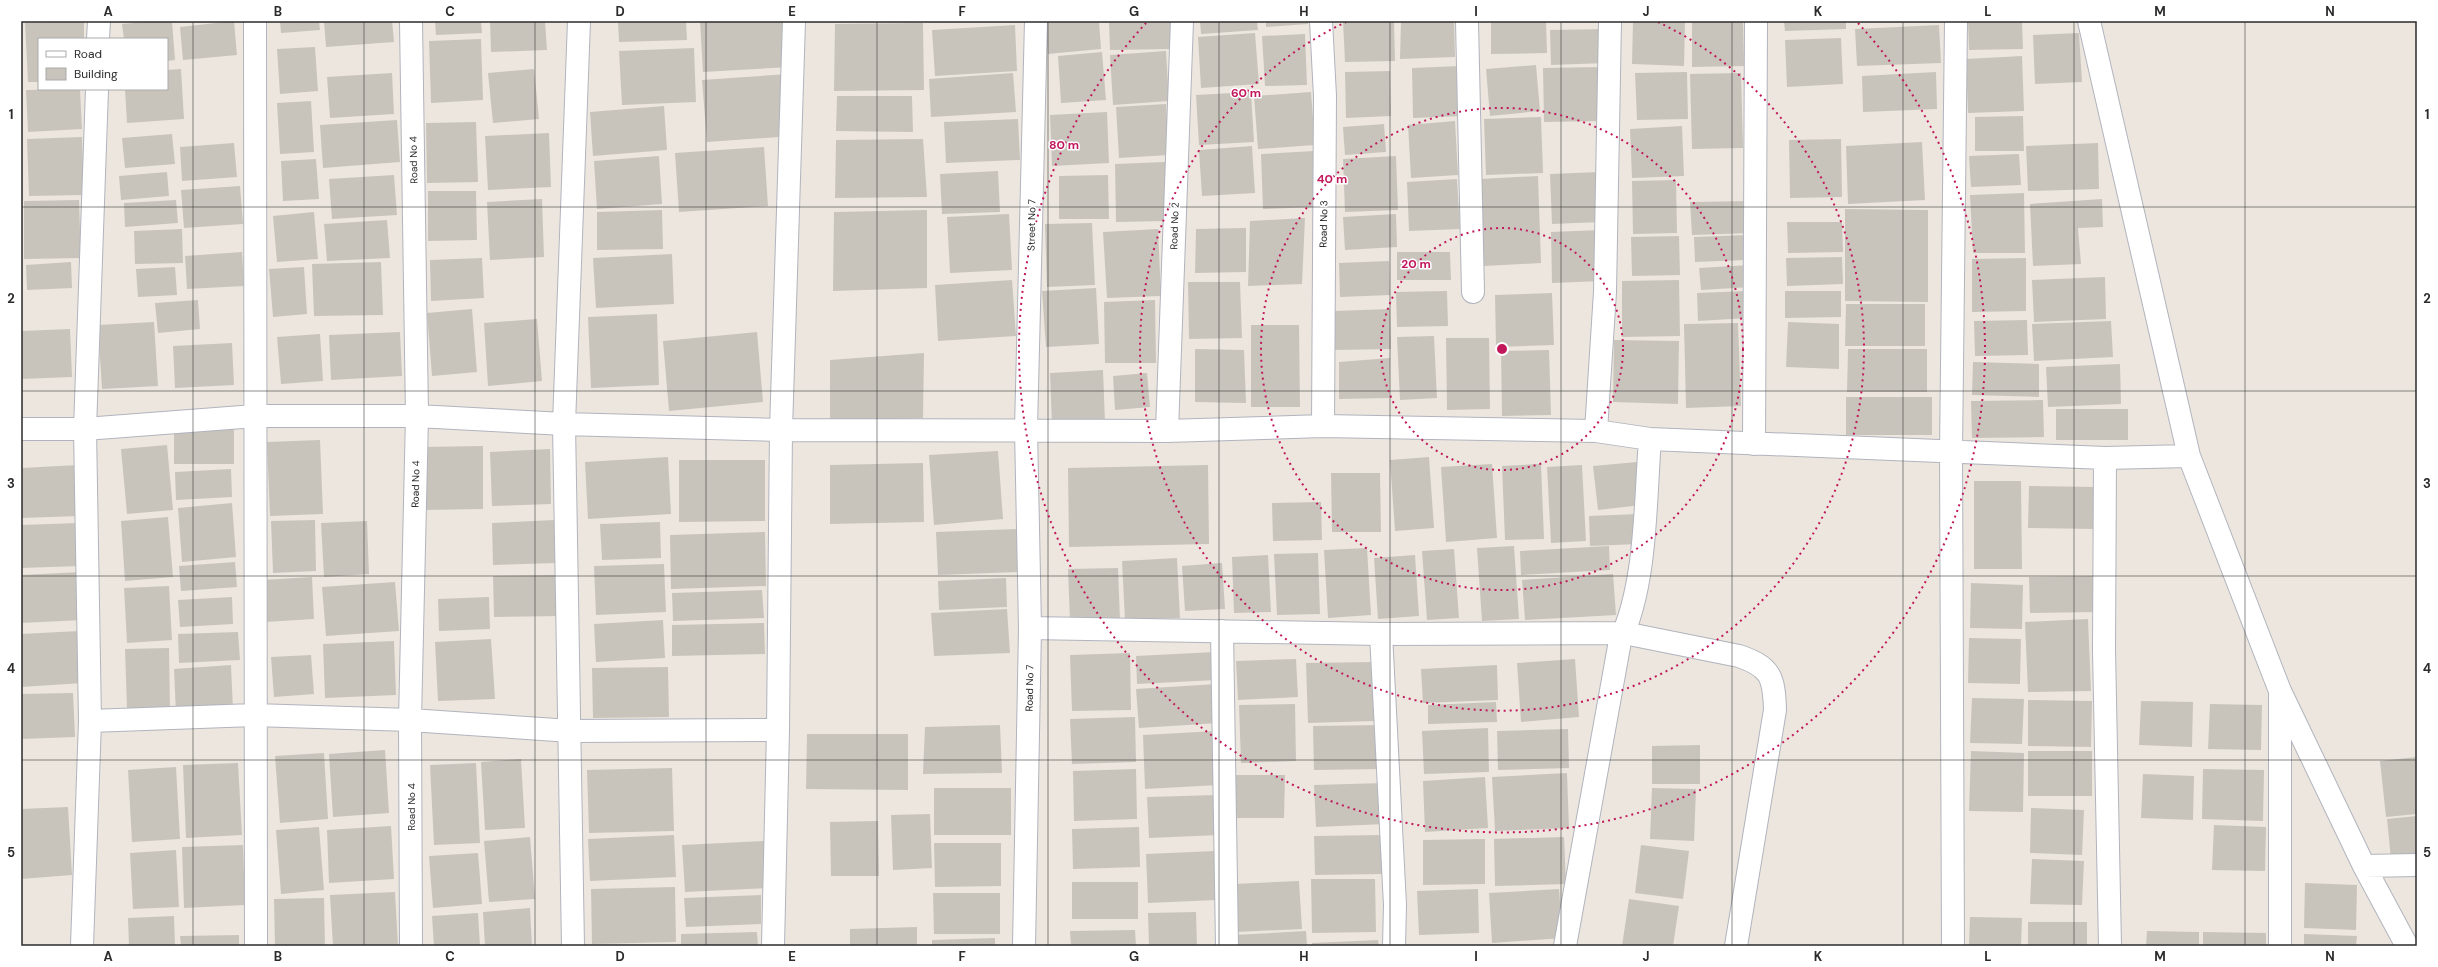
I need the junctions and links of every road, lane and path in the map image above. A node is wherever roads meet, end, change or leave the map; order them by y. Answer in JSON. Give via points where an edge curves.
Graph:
{"nodes":[{"id":1,"x":99,"y":21,"type":"edge"},
{"id":2,"x":255,"y":21,"type":"edge"},
{"id":3,"x":411,"y":21,"type":"edge"},
{"id":4,"x":579,"y":21,"type":"edge"},
{"id":5,"x":794,"y":21,"type":"edge"},
{"id":6,"x":1036,"y":21,"type":"edge"},
{"id":7,"x":1182,"y":21,"type":"edge"},
{"id":8,"x":1321,"y":21,"type":"edge"},
{"id":9,"x":1467,"y":21,"type":"edge"},
{"id":10,"x":1610,"y":21,"type":"edge"},
{"id":11,"x":1756,"y":21,"type":"edge"},
{"id":12,"x":1956,"y":21,"type":"edge"},
{"id":13,"x":2089,"y":21,"type":"edge"},
{"id":14,"x":98,"y":38,"type":"edge"},
{"id":15,"x":97,"y":90,"type":"edge"},
{"id":16,"x":1473,"y":292,"type":"dead end"},
{"id":17,"x":255,"y":416,"type":"junction"},
{"id":18,"x":417,"y":416,"type":"junction"},
{"id":19,"x":564,"y":424,"type":"junction"},
{"id":20,"x":1323,"y":426,"type":"junction"},
{"id":21,"x":21,"y":429,"type":"edge"},
{"id":22,"x":85,"y":429,"type":"junction"},
{"id":23,"x":1026,"y":429,"type":"junction"},
{"id":24,"x":781,"y":430,"type":"junction"},
{"id":25,"x":1167,"y":431,"type":"junction"},
{"id":26,"x":1596,"y":432,"type":"junction"},
{"id":27,"x":1650,"y":439,"type":"junction"},
{"id":28,"x":1754,"y":444,"type":"junction"},
{"id":29,"x":1951,"y":452,"type":"junction"},
{"id":30,"x":2189,"y":456,"type":"junction"},
{"id":31,"x":2105,"y":458,"type":"junction"},
{"id":32,"x":1030,"y":628,"type":"junction"},
{"id":33,"x":1222,"y":631,"type":"junction"},
{"id":34,"x":1624,"y":633,"type":"junction"},
{"id":35,"x":1381,"y":634,"type":"junction"},
{"id":36,"x":2280,"y":691,"type":"junction"},
{"id":37,"x":254,"y":715,"type":"junction"},
{"id":38,"x":410,"y":720,"type":"junction"},
{"id":39,"x":90,"y":721,"type":"junction"},
{"id":40,"x":778,"y":730,"type":"junction"},
{"id":41,"x":571,"y":731,"type":"junction"},
{"id":42,"x":2417,"y":865,"type":"edge"},
{"id":43,"x":2364,"y":866,"type":"junction"},
{"id":44,"x":82,"y":946,"type":"edge"},
{"id":45,"x":256,"y":946,"type":"edge"},
{"id":46,"x":412,"y":946,"type":"edge"},
{"id":47,"x":573,"y":946,"type":"edge"},
{"id":48,"x":773,"y":946,"type":"edge"},
{"id":49,"x":1024,"y":946,"type":"edge"},
{"id":50,"x":1227,"y":946,"type":"edge"},
{"id":51,"x":1394,"y":946,"type":"edge"},
{"id":52,"x":1565,"y":946,"type":"edge"},
{"id":53,"x":1736,"y":946,"type":"edge"},
{"id":54,"x":1953,"y":946,"type":"edge"},
{"id":55,"x":2110,"y":946,"type":"edge"},
{"id":56,"x":2280,"y":946,"type":"edge"},
{"id":57,"x":2407,"y":946,"type":"edge"}],
"edges":[{"from":1,"to":14,"type":"street"},
{"from":2,"to":17,"type":"street"},
{"from":3,"to":18,"type":"street","name":"Road No 4"},
{"from":4,"to":19,"type":"street"},
{"from":5,"to":24,"type":"street"},
{"from":6,"to":23,"type":"street","name":"Street No 7"},
{"from":7,"to":25,"type":"street","name":"Road No 2"},
{"from":8,"to":20,"type":"street","name":"Road No 3","via":[[1324,96]]},
{"from":9,"to":16,"type":"street"},
{"from":10,"to":26,"type":"street","via":[[1605,292]]},
{"from":11,"to":28,"type":"street"},
{"from":12,"to":29,"type":"street"},
{"from":13,"to":30,"type":"street"},
{"from":15,"to":22,"type":"street"},
{"from":17,"to":18,"type":"street"},
{"from":17,"to":22,"type":"street"},
{"from":17,"to":37,"type":"street"},
{"from":18,"to":19,"type":"street"},
{"from":18,"to":38,"type":"street","name":"Road No 4"},
{"from":19,"to":24,"type":"street"},
{"from":19,"to":41,"type":"street"},
{"from":20,"to":25,"type":"street"},
{"from":20,"to":26,"type":"street"},
{"from":21,"to":22,"type":"street"},
{"from":22,"to":39,"type":"street"},
{"from":23,"to":24,"type":"street"},
{"from":23,"to":25,"type":"street"},
{"from":23,"to":32,"type":"street","name":"Road No 7"},
{"from":24,"to":40,"type":"street"},
{"from":26,"to":27,"type":"street"},
{"from":27,"to":28,"type":"street"},
{"from":27,"to":34,"type":"street","via":[[1641,557],[1631,616]]},
{"from":28,"to":29,"type":"street"},
{"from":29,"to":31,"type":"street"},
{"from":29,"to":54,"type":"street"},
{"from":30,"to":31,"type":"street"},
{"from":30,"to":36,"type":"street"},
{"from":31,"to":55,"type":"street","via":[[2104,650]]},
{"from":32,"to":33,"type":"street"},
{"from":32,"to":49,"type":"street","name":"Road No 7"},
{"from":33,"to":35,"type":"street"},
{"from":33,"to":50,"type":"street"},
{"from":34,"to":35,"type":"street"},
{"from":34,"to":52,"type":"street","via":[[1620,641]]},
{"from":34,"to":53,"type":"street","via":[[1754,661],[1763,666],[1774,690],[1775,710]]},
{"from":35,"to":51,"type":"street","via":[[1395,905]]},
{"from":36,"to":43,"type":"street"},
{"from":36,"to":56,"type":"street"},
{"from":37,"to":38,"type":"street"},
{"from":37,"to":39,"type":"street"},
{"from":37,"to":45,"type":"street"},
{"from":38,"to":41,"type":"street"},
{"from":38,"to":46,"type":"street","name":"Road No 4"},
{"from":39,"to":44,"type":"street"},
{"from":40,"to":41,"type":"street"},
{"from":40,"to":48,"type":"street"},
{"from":41,"to":47,"type":"street"},
{"from":42,"to":43,"type":"street"},
{"from":43,"to":57,"type":"street"}]}
